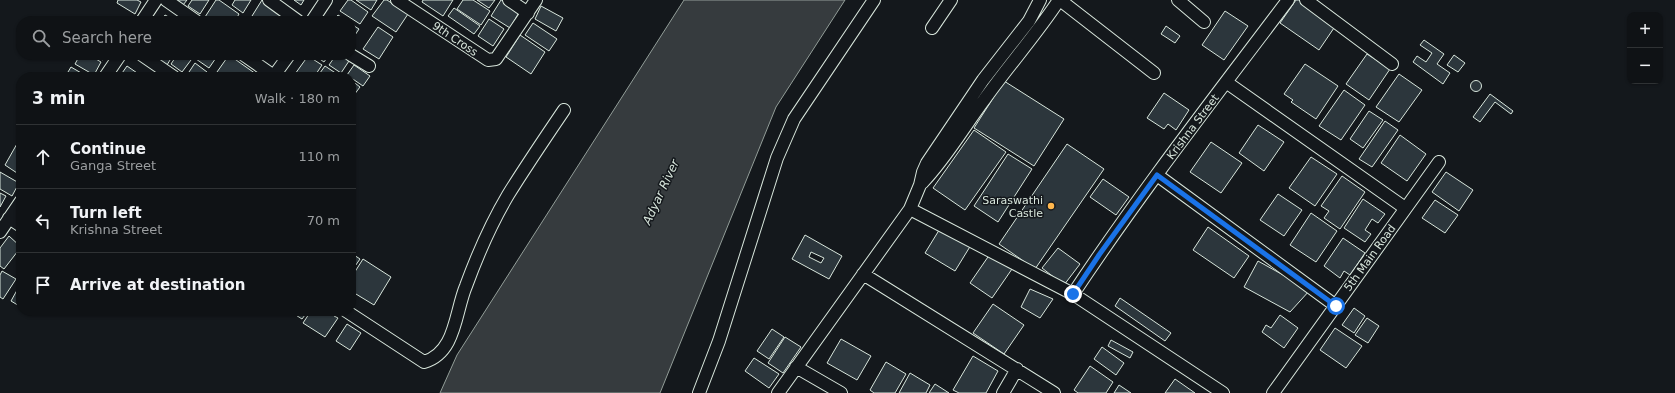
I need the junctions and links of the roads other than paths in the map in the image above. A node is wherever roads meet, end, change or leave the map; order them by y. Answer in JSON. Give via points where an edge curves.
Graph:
{"nodes":[{"id":1,"x":156,"y":0,"type":"edge"},
{"id":2,"x":166,"y":0,"type":"edge"},
{"id":3,"x":270,"y":0,"type":"edge"},
{"id":4,"x":326,"y":0,"type":"edge"},
{"id":5,"x":397,"y":0,"type":"edge"},
{"id":6,"x":509,"y":0,"type":"edge"},
{"id":7,"x":536,"y":0,"type":"edge"},
{"id":8,"x":874,"y":0,"type":"edge"},
{"id":9,"x":951,"y":0,"type":"edge"},
{"id":10,"x":1040,"y":0,"type":"edge"},
{"id":11,"x":1059,"y":0,"type":"edge"},
{"id":12,"x":1178,"y":0,"type":"edge"},
{"id":13,"x":1288,"y":0,"type":"edge"},
{"id":14,"x":1306,"y":0,"type":"edge"},
{"id":15,"x":528,"y":13,"type":"junction"},
{"id":16,"x":145,"y":16,"type":"edge"},
{"id":17,"x":189,"y":16,"type":"edge"},
{"id":18,"x":291,"y":16,"type":"edge"},
{"id":19,"x":315,"y":16,"type":"edge"},
{"id":20,"x":1204,"y":22,"type":"dead end"},
{"id":21,"x":932,"y":28,"type":"dead end"},
{"id":22,"x":356,"y":58,"type":"edge"},
{"id":23,"x":117,"y":60,"type":"edge"},
{"id":24,"x":149,"y":60,"type":"edge"},
{"id":25,"x":251,"y":60,"type":"edge"},
{"id":26,"x":286,"y":60,"type":"edge"},
{"id":27,"x":1392,"y":64,"type":"dead end"},
{"id":28,"x":369,"y":66,"type":"dead end"},
{"id":29,"x":108,"y":72,"type":"edge"},
{"id":30,"x":167,"y":72,"type":"edge"},
{"id":31,"x":267,"y":72,"type":"edge"},
{"id":32,"x":277,"y":72,"type":"edge"},
{"id":33,"x":1154,"y":73,"type":"dead end"},
{"id":34,"x":1226,"y":82,"type":"junction"},
{"id":35,"x":988,"y":84,"type":"junction"},
{"id":36,"x":564,"y":110,"type":"dead end"},
{"id":37,"x":1439,"y":162,"type":"dead end"},
{"id":38,"x":1157,"y":175,"type":"junction"},
{"id":39,"x":16,"y":208,"type":"edge"},
{"id":40,"x":1405,"y":208,"type":"junction"},
{"id":41,"x":910,"y":209,"type":"junction"},
{"id":42,"x":9,"y":218,"type":"junction"},
{"id":43,"x":16,"y":223,"type":"edge"},
{"id":44,"x":0,"y":232,"type":"edge"},
{"id":45,"x":863,"y":274,"type":"junction"},
{"id":46,"x":1073,"y":294,"type":"junction"},
{"id":47,"x":1336,"y":306,"type":"junction"},
{"id":48,"x":354,"y":316,"type":"edge"},
{"id":49,"x":796,"y":367,"type":"junction"},
{"id":50,"x":1016,"y":369,"type":"junction"},
{"id":51,"x":1208,"y":389,"type":"edge"},
{"id":52,"x":699,"y":393,"type":"edge"},
{"id":53,"x":778,"y":393,"type":"edge"},
{"id":54,"x":841,"y":393,"type":"edge"},
{"id":55,"x":1002,"y":393,"type":"edge"},
{"id":56,"x":1054,"y":393,"type":"edge"},
{"id":57,"x":1223,"y":393,"type":"edge"},
{"id":58,"x":1273,"y":393,"type":"edge"}],
"edges":[{"from":1,"to":16,"type":"street"},
{"from":2,"to":17,"type":"street"},
{"from":3,"to":18,"type":"street"},
{"from":4,"to":19,"type":"street"},
{"from":5,"to":15,"type":"street","name":"9th Cross","via":[[488,60],[496,58]]},
{"from":6,"to":15,"type":"street"},
{"from":7,"to":15,"type":"street","name":"9th Cross"},
{"from":8,"to":52,"type":"street","via":[[794,119],[777,158],[719,341]]},
{"from":9,"to":21,"type":"street"},
{"from":10,"to":35,"type":"street"},
{"from":11,"to":33,"type":"street"},
{"from":11,"to":35,"type":"street","via":[[1033,38]]},
{"from":12,"to":20,"type":"street"},
{"from":13,"to":34,"type":"street","name":"Krishna Street"},
{"from":14,"to":27,"type":"street"},
{"from":22,"to":28,"type":"street"},
{"from":23,"to":29,"type":"street"},
{"from":24,"to":30,"type":"street"},
{"from":25,"to":31,"type":"street"},
{"from":26,"to":32,"type":"street"},
{"from":34,"to":38,"type":"street","name":"Krishna Street"},
{"from":34,"to":40,"type":"street"},
{"from":35,"to":41,"type":"street","via":[[927,162]]},
{"from":36,"to":48,"type":"street","via":[[508,195],[474,265],[448,346],[434,359],[424,362]]},
{"from":37,"to":40,"type":"street","name":"5th Main Road"},
{"from":38,"to":46,"type":"street","name":"Krishna Street"},
{"from":38,"to":47,"type":"street"},
{"from":39,"to":42,"type":"street"},
{"from":40,"to":47,"type":"street","name":"5th Main Road"},
{"from":41,"to":45,"type":"street"},
{"from":41,"to":46,"type":"street"},
{"from":42,"to":43,"type":"street"},
{"from":42,"to":44,"type":"street"},
{"from":45,"to":49,"type":"street"},
{"from":45,"to":50,"type":"street"},
{"from":46,"to":51,"type":"street"},
{"from":47,"to":58,"type":"street","name":"5th Main Road"},
{"from":49,"to":53,"type":"street"},
{"from":49,"to":54,"type":"street"},
{"from":50,"to":55,"type":"street"},
{"from":50,"to":56,"type":"street"},
{"from":51,"to":57,"type":"street"}]}
